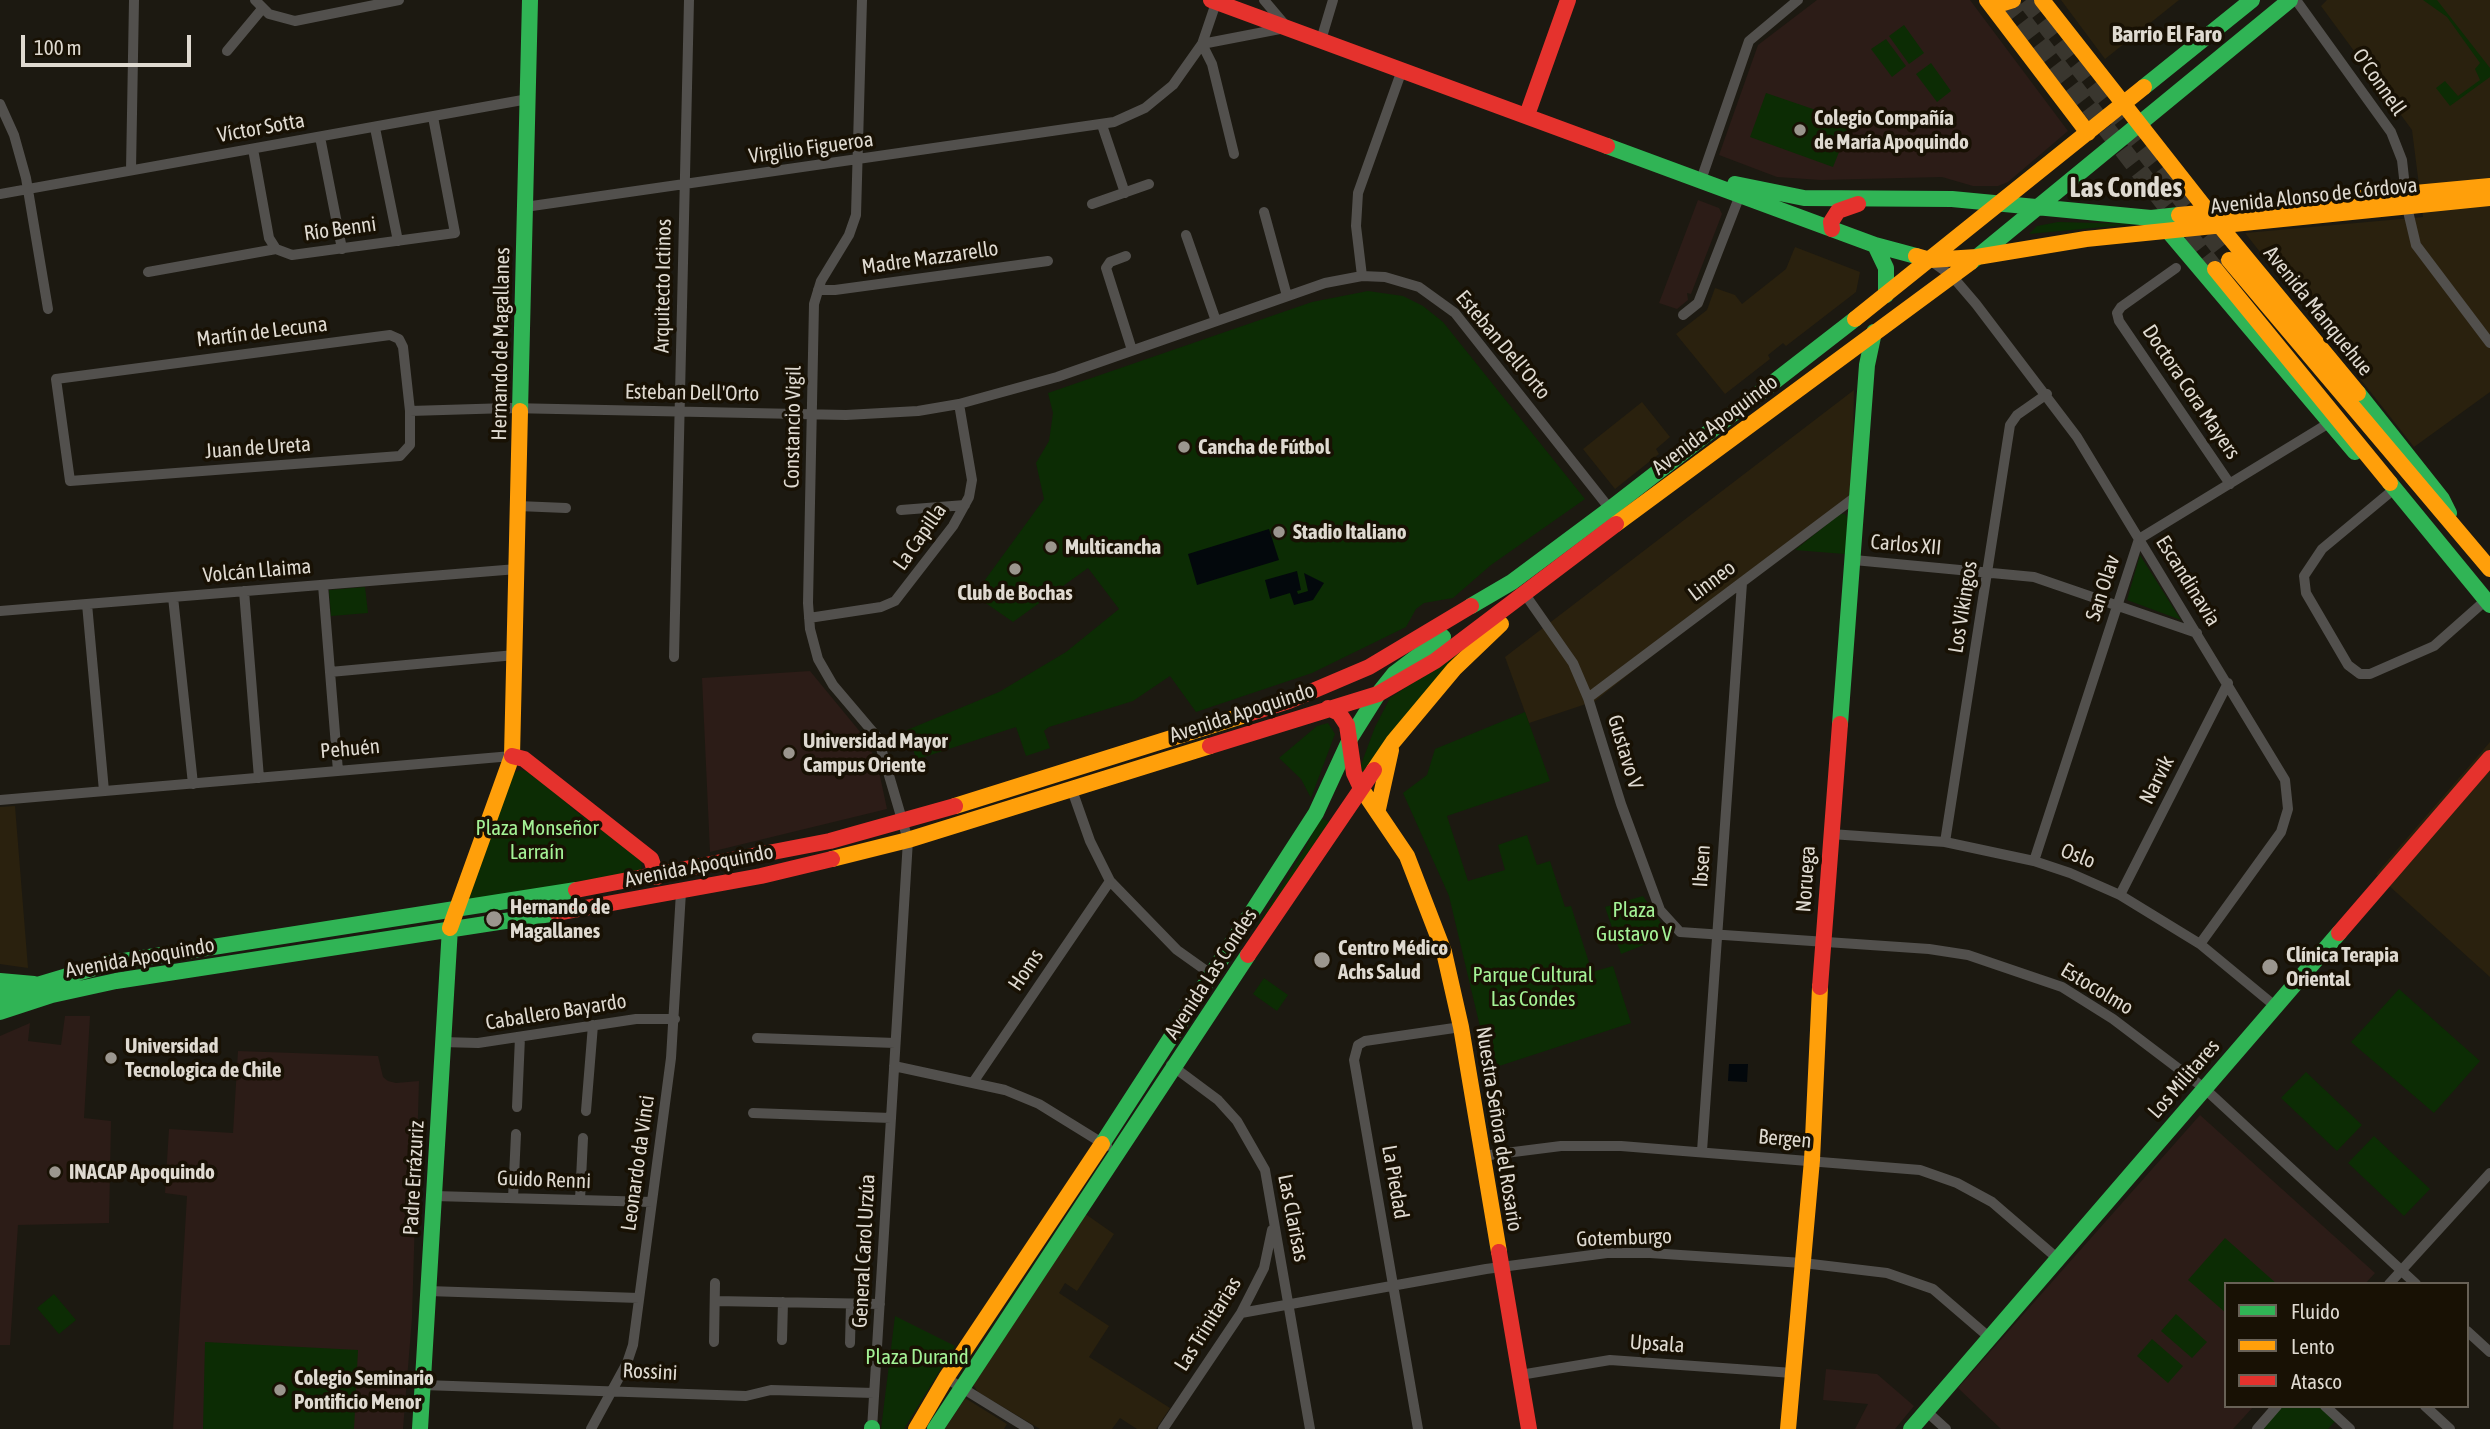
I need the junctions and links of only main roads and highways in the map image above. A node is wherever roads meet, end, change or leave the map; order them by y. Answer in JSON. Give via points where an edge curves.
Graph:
{"nodes":[{"id":1,"x":530,"y":0,"type":"edge"},
{"id":2,"x":1568,"y":0,"type":"edge"},
{"id":3,"x":1987,"y":0,"type":"edge"},
{"id":4,"x":2013,"y":0,"type":"edge"},
{"id":5,"x":2042,"y":0,"type":"edge"},
{"id":6,"x":2252,"y":0,"type":"edge"},
{"id":7,"x":2290,"y":0,"type":"edge"},
{"id":8,"x":1215,"y":1,"type":"edge"},
{"id":9,"x":2123,"y":105,"type":"junction"},
{"id":10,"x":1527,"y":115,"type":"junction"},
{"id":11,"x":2139,"y":125,"type":"junction"},
{"id":12,"x":2088,"y":133,"type":"junction"},
{"id":13,"x":1701,"y":180,"type":"junction"},
{"id":14,"x":2490,"y":186,"type":"edge"},
{"id":15,"x":1881,"y":198,"type":"junction"},
{"id":16,"x":2490,"y":198,"type":"edge"},
{"id":17,"x":2406,"y":202,"type":"junction"},
{"id":18,"x":2000,"y":204,"type":"junction"},
{"id":19,"x":2039,"y":208,"type":"junction"},
{"id":20,"x":2210,"y":214,"type":"junction"},
{"id":21,"x":2221,"y":227,"type":"junction"},
{"id":22,"x":1832,"y":229,"type":"junction"},
{"id":23,"x":2169,"y":232,"type":"junction"},
{"id":24,"x":1875,"y":245,"type":"junction"},
{"id":25,"x":1977,"y":257,"type":"junction"},
{"id":26,"x":1930,"y":260,"type":"junction"},
{"id":27,"x":1886,"y":295,"type":"junction"},
{"id":28,"x":1874,"y":332,"type":"junction"},
{"id":29,"x":2416,"y":513,"type":"junction"},
{"id":30,"x":2456,"y":529,"type":"junction"},
{"id":31,"x":2490,"y":569,"type":"edge"},
{"id":32,"x":1557,"y":571,"type":"junction"},
{"id":33,"x":1512,"y":582,"type":"junction"},
{"id":34,"x":2488,"y":603,"type":"edge"},
{"id":35,"x":1378,"y":694,"type":"junction"},
{"id":36,"x":1328,"y":708,"type":"junction"},
{"id":37,"x":1351,"y":737,"type":"junction"},
{"id":38,"x":1393,"y":742,"type":"junction"},
{"id":39,"x":512,"y":756,"type":"junction"},
{"id":40,"x":2490,"y":758,"type":"edge"},
{"id":41,"x":1362,"y":788,"type":"junction"},
{"id":42,"x":1378,"y":809,"type":"junction"},
{"id":43,"x":657,"y":877,"type":"junction"},
{"id":44,"x":632,"y":901,"type":"junction"},
{"id":45,"x":457,"y":909,"type":"junction"},
{"id":46,"x":449,"y":930,"type":"junction"},
{"id":47,"x":157,"y":956,"type":"junction"},
{"id":48,"x":134,"y":979,"type":"junction"},
{"id":49,"x":0,"y":981,"type":"edge"},
{"id":50,"x":34,"y":984,"type":"junction"},
{"id":51,"x":0,"y":996,"type":"edge"},
{"id":52,"x":0,"y":1012,"type":"edge"},
{"id":53,"x":420,"y":1429,"type":"edge"},
{"id":54,"x":916,"y":1429,"type":"edge"},
{"id":55,"x":935,"y":1429,"type":"edge"},
{"id":56,"x":1529,"y":1429,"type":"edge"},
{"id":57,"x":1788,"y":1429,"type":"edge"},
{"id":58,"x":1911,"y":1429,"type":"edge"}],
"edges":[{"from":1,"to":39,"type":"main road","name":"Hernando de Magallanes"},
{"from":2,"to":10,"type":"main road"},
{"from":3,"to":4,"type":"main road","via":[[2000,4]]},
{"from":3,"to":12,"type":"main road"},
{"from":5,"to":9,"type":"main road","name":"Avenida Manquehue"},
{"from":6,"to":9,"type":"main road","name":"Avenida Apoquindo"},
{"from":7,"to":11,"type":"main road","name":"Avenida Apoquindo"},
{"from":8,"to":10,"type":"main road"},
{"from":9,"to":11,"type":"main road","name":"Avenida Manquehue"},
{"from":9,"to":12,"type":"main road","name":"Avenida Apoquindo"},
{"from":10,"to":13,"type":"main road"},
{"from":11,"to":19,"type":"main road","name":"Avenida Apoquindo"},
{"from":11,"to":20,"type":"main road","name":"Avenida Manquehue"},
{"from":12,"to":18,"type":"main road","name":"Avenida Apoquindo"},
{"from":13,"to":15,"type":"main road","via":[[1712,178],[1804,198]]},
{"from":13,"to":22,"type":"main road","name":"Avenida Alonso de Córdova"},
{"from":14,"to":17,"type":"main road","name":"Avenida Alonso de Córdova"},
{"from":15,"to":18,"type":"main road","name":"Avenida Alonso de Córdova"},
{"from":15,"to":22,"type":"main road","via":[[1843,208],[1834,216]]},
{"from":16,"to":17,"type":"main road","name":"Avenida Alonso de Córdova"},
{"from":17,"to":20,"type":"main road","name":"Avenida Alonso de Córdova"},
{"from":17,"to":21,"type":"main road","name":"Avenida Alonso de Córdova"},
{"from":18,"to":19,"type":"main road","name":"Avenida Alonso de Córdova"},
{"from":18,"to":26,"type":"main road","name":"Avenida Apoquindo"},
{"from":19,"to":20,"type":"main road","name":"Avenida Alonso de Córdova","via":[[2122,217]]},
{"from":19,"to":25,"type":"main road","name":"Avenida Apoquindo"},
{"from":20,"to":21,"type":"main road","name":"Avenida Manquehue"},
{"from":21,"to":23,"type":"main road","name":"Avenida Alonso de Córdova"},
{"from":21,"to":30,"type":"main road","name":"Avenida Manquehue","via":[[2398,441],[2442,499]]},
{"from":22,"to":24,"type":"main road","name":"Avenida Alonso de Córdova"},
{"from":23,"to":25,"type":"main road","name":"Avenida Alonso de Córdova","via":[[2056,242]]},
{"from":23,"to":29,"type":"main road","name":"Avenida Manquehue","via":[[2329,423]]},
{"from":24,"to":26,"type":"main road","name":"Avenida Alonso de Córdova"},
{"from":24,"to":27,"type":"main road","via":[[1886,268]]},
{"from":25,"to":26,"type":"main road","name":"Avenida Alonso de Córdova"},
{"from":25,"to":28,"type":"main road","name":"Avenida Apoquindo"},
{"from":26,"to":27,"type":"main road","name":"Avenida Apoquindo"},
{"from":27,"to":33,"type":"main road","name":"Avenida Apoquindo"},
{"from":28,"to":32,"type":"main road","name":"Avenida Apoquindo"},
{"from":28,"to":57,"type":"main road","name":"Noruega","via":[[1867,365],[1823,942],[1812,1160]]},
{"from":29,"to":30,"type":"main road","name":"Avenida Manquehue","via":[[2222,264]]},
{"from":29,"to":34,"type":"main road","name":"Avenida Manquehue"},
{"from":30,"to":31,"type":"main road","name":"Avenida Manquehue"},
{"from":32,"to":35,"type":"main road","name":"Avenida Apoquindo","via":[[1436,661]]},
{"from":32,"to":38,"type":"main road","name":"Avenida Las Condes","via":[[1454,670]]},
{"from":33,"to":35,"type":"main road","name":"Avenida Las Condes","via":[[1394,674]]},
{"from":33,"to":43,"type":"main road","name":"Avenida Apoquindo","via":[[1393,655],[1289,701],[904,822]]},
{"from":35,"to":36,"type":"main road","name":"Avenida Apoquindo"},
{"from":35,"to":37,"type":"main road","name":"Avenida Las Condes"},
{"from":36,"to":37,"type":"main road","via":[[1342,716]]},
{"from":36,"to":44,"type":"main road","name":"Avenida Apoquindo","via":[[908,839],[780,872]]},
{"from":37,"to":41,"type":"main road","via":[[1354,773]]},
{"from":37,"to":54,"type":"main road","name":"Avenida Las Condes","via":[[1317,813]]},
{"from":38,"to":41,"type":"main road","name":"Avenida Las Condes"},
{"from":38,"to":42,"type":"main road"},
{"from":39,"to":43,"type":"main road","via":[[524,759],[651,859]]},
{"from":39,"to":45,"type":"main road","name":"Hernando de Magallanes"},
{"from":40,"to":58,"type":"main road","name":"Los Militares"},
{"from":41,"to":42,"type":"main road","name":"Nuestra Señora del Rosario"},
{"from":41,"to":55,"type":"main road","name":"Avenida Las Condes"},
{"from":42,"to":56,"type":"main road","name":"Nuestra Señora del Rosario","via":[[1407,856],[1444,952],[1461,1027]]},
{"from":43,"to":44,"type":"main road","via":[[652,887]]},
{"from":43,"to":45,"type":"main road","name":"Avenida Apoquindo"},
{"from":44,"to":46,"type":"main road","name":"Avenida Apoquindo"},
{"from":45,"to":46,"type":"main road","name":"Hernando de Magallanes"},
{"from":45,"to":47,"type":"main road","name":"Avenida Apoquindo"},
{"from":46,"to":48,"type":"main road","name":"Avenida Apoquindo"},
{"from":46,"to":53,"type":"main road","name":"Padre Errázuriz"},
{"from":47,"to":48,"type":"main road"},
{"from":47,"to":50,"type":"main road","name":"Avenida Apoquindo"},
{"from":48,"to":52,"type":"main road","name":"Avenida Apoquindo","via":[[76,989]]},
{"from":49,"to":50,"type":"main road"},
{"from":50,"to":51,"type":"main road","name":"Avenida Apoquindo"}]}
